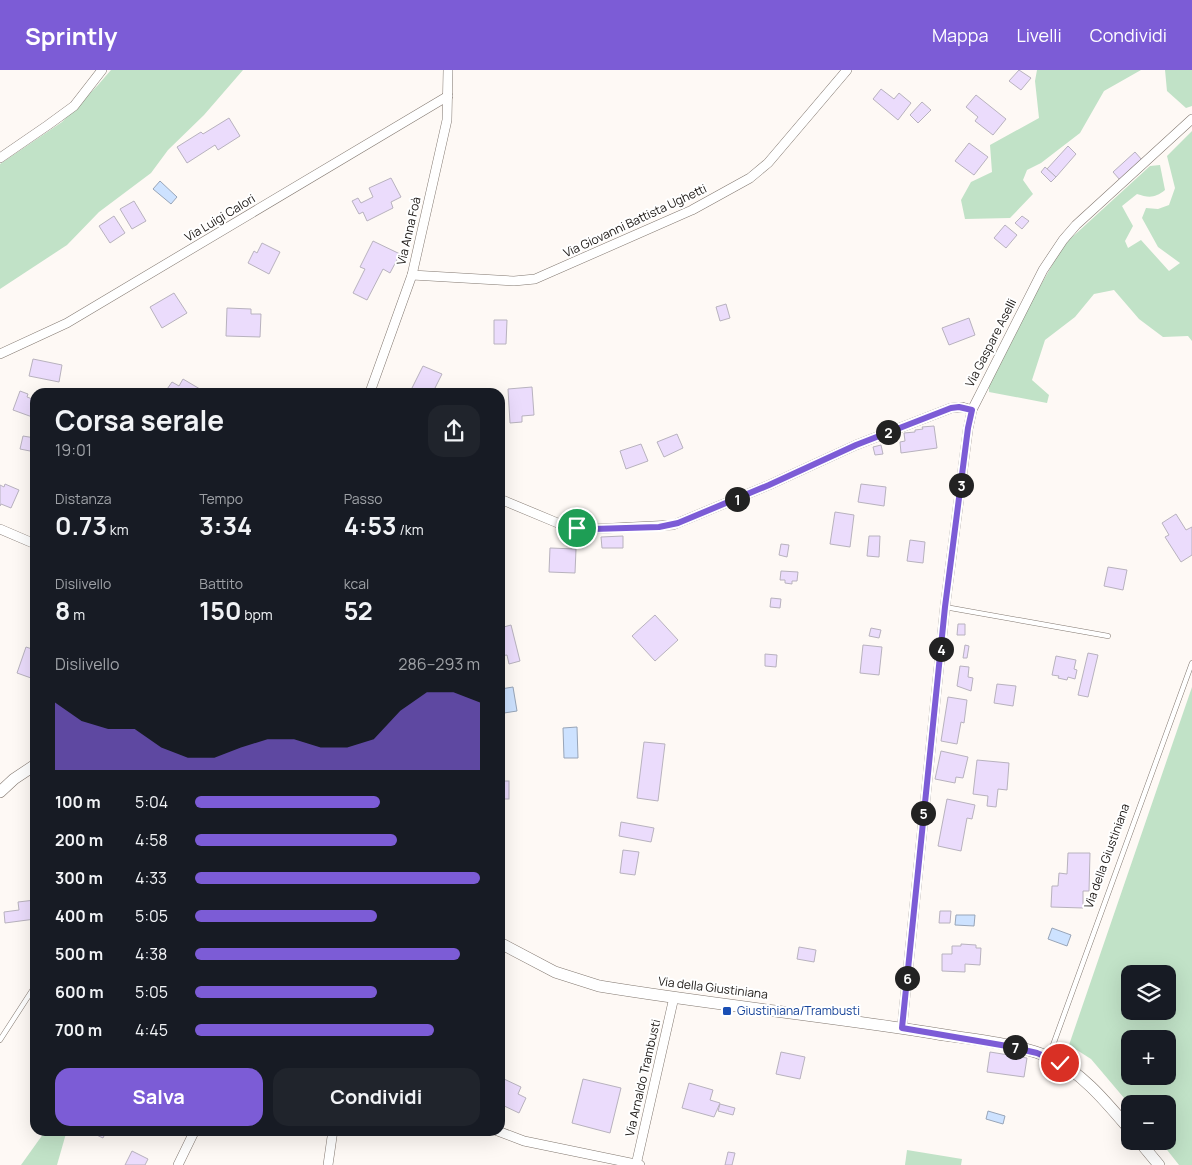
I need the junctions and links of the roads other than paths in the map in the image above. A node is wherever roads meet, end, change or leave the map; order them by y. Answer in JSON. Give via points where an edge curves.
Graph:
{"nodes":[{"id":1,"x":102,"y":70,"type":"edge"},
{"id":2,"x":448,"y":70,"type":"edge"},
{"id":3,"x":847,"y":70,"type":"edge"},
{"id":4,"x":448,"y":96,"type":"junction"},
{"id":5,"x":1192,"y":119,"type":"edge"},
{"id":6,"x":0,"y":158,"type":"edge"},
{"id":7,"x":412,"y":275,"type":"junction"},
{"id":8,"x":0,"y":354,"type":"edge"},
{"id":9,"x":371,"y":388,"type":"edge"},
{"id":10,"x":972,"y":410,"type":"junction"},
{"id":11,"x":505,"y":501,"type":"edge"},
{"id":12,"x":0,"y":529,"type":"edge"},
{"id":13,"x":30,"y":542,"type":"edge"},
{"id":14,"x":945,"y":607,"type":"junction"},
{"id":15,"x":1108,"y":636,"type":"dead end"},
{"id":16,"x":1192,"y":663,"type":"edge"},
{"id":17,"x":30,"y":768,"type":"edge"},
{"id":18,"x":0,"y":792,"type":"edge"},
{"id":19,"x":505,"y":947,"type":"edge"},
{"id":20,"x":30,"y":994,"type":"edge"},
{"id":21,"x":674,"y":997,"type":"junction"},
{"id":22,"x":902,"y":1028,"type":"junction"},
{"id":23,"x":0,"y":1040,"type":"edge"},
{"id":24,"x":1049,"y":1057,"type":"junction"},
{"id":25,"x":1121,"y":1120,"type":"edge"},
{"id":26,"x":505,"y":1133,"type":"edge"},
{"id":27,"x":192,"y":1136,"type":"edge"},
{"id":28,"x":332,"y":1136,"type":"edge"},
{"id":29,"x":1146,"y":1150,"type":"edge"},
{"id":30,"x":178,"y":1165,"type":"edge"},
{"id":31,"x":328,"y":1165,"type":"edge"},
{"id":32,"x":638,"y":1165,"type":"edge"},
{"id":33,"x":1159,"y":1165,"type":"edge"}],
"edges":[{"from":1,"to":6,"type":"street","via":[[74,106]]},
{"from":2,"to":4,"type":"street","name":"Via Anna Foà"},
{"from":3,"to":7,"type":"street","name":"Via Giovanni Battista Ughetti","via":[[768,163],[750,178],[692,210],[535,279],[514,281]]},
{"from":4,"to":7,"type":"street","name":"Via Anna Foà","via":[[447,120]]},
{"from":4,"to":8,"type":"street","name":"Via Luigi Calori","via":[[67,322]]},
{"from":5,"to":10,"type":"street","name":"Via Gaspare Aselli","via":[[1063,240],[1043,270]]},
{"from":7,"to":9,"type":"street","name":"Via Anna Foà"},
{"from":10,"to":11,"type":"street","via":[[951,408],[856,445],[673,525],[577,528]]},
{"from":10,"to":14,"type":"street","name":"Via Gaspare Aselli"},
{"from":12,"to":13,"type":"street"},
{"from":14,"to":15,"type":"lane"},
{"from":14,"to":22,"type":"street","name":"Via Gaspare Aselli"},
{"from":16,"to":24,"type":"lane","name":"Via della Giustiniana"},
{"from":17,"to":18,"type":"street"},
{"from":19,"to":21,"type":"street","name":"Via della Giustiniana","via":[[570,978],[599,986]]},
{"from":20,"to":23,"type":"lane"},
{"from":21,"to":22,"type":"street","name":"Via della Giustiniana"},
{"from":21,"to":32,"type":"street","name":"Via Arnaldo Trambusti"},
{"from":22,"to":24,"type":"street","name":"Via della Giustiniana","via":[[1007,1046]]},
{"from":24,"to":25,"type":"street","name":"Via della Giustiniana","via":[[1089,1085]]},
{"from":26,"to":32,"type":"street"},
{"from":27,"to":30,"type":"street"},
{"from":28,"to":31,"type":"street"},
{"from":29,"to":33,"type":"street"}]}
